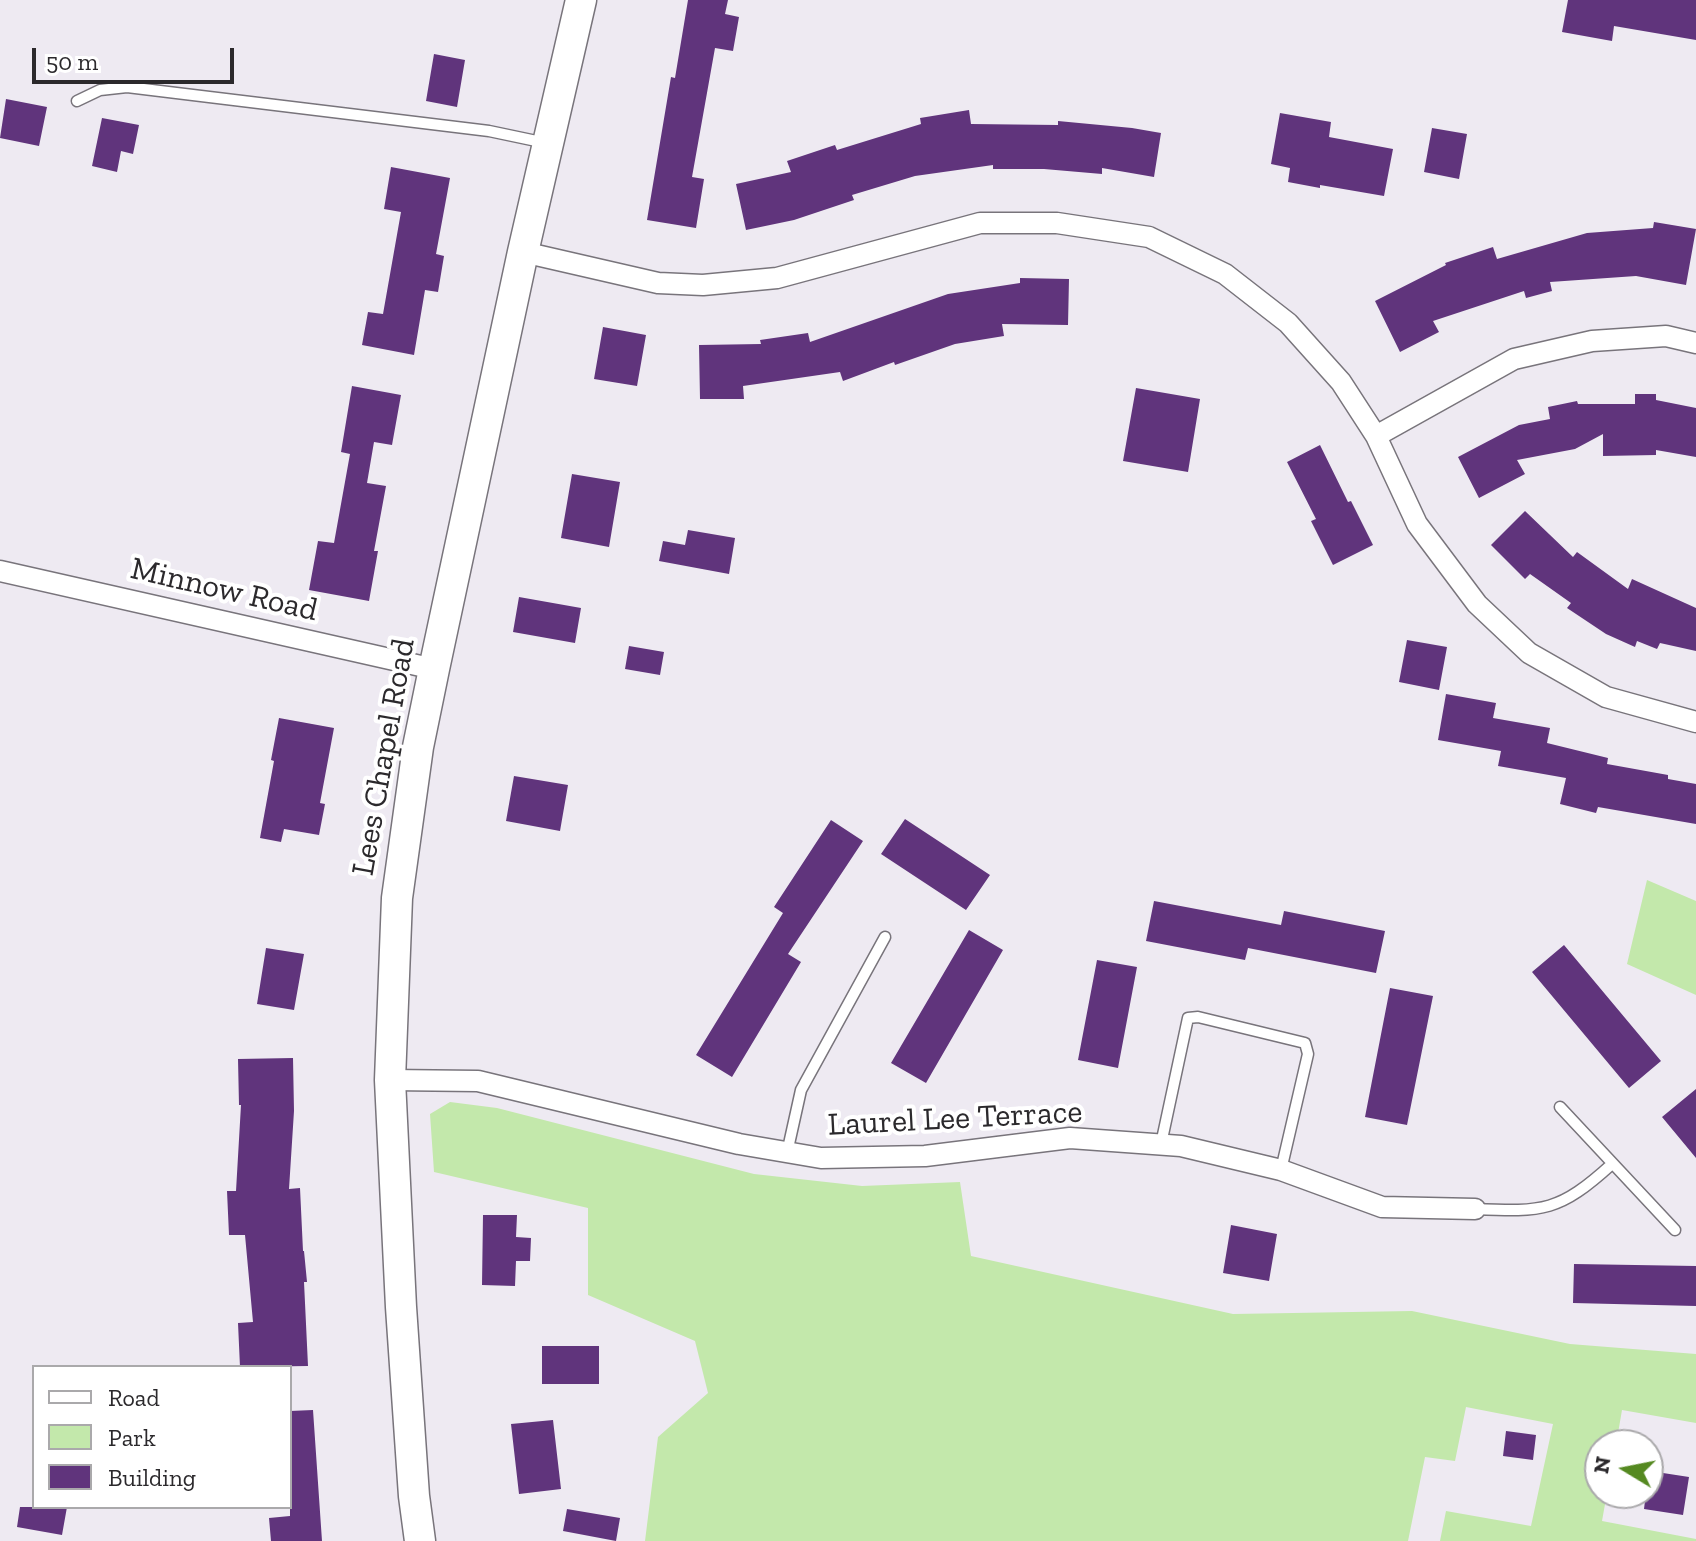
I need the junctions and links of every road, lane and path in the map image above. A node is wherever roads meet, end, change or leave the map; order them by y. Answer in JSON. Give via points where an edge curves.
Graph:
{"nodes":[{"id":1,"x":581,"y":0,"type":"edge"},
{"id":2,"x":77,"y":101,"type":"dead end"},
{"id":3,"x":548,"y":144,"type":"junction"},
{"id":4,"x":523,"y":252,"type":"junction"},
{"id":5,"x":1696,"y":343,"type":"edge"},
{"id":6,"x":1376,"y":436,"type":"junction"},
{"id":7,"x":0,"y":571,"type":"edge"},
{"id":8,"x":434,"y":669,"type":"junction"},
{"id":9,"x":1696,"y":722,"type":"edge"},
{"id":10,"x":885,"y":937,"type":"dead end"},
{"id":11,"x":390,"y":1080,"type":"junction"},
{"id":12,"x":1560,"y":1107,"type":"dead end"},
{"id":13,"x":1161,"y":1144,"type":"junction"},
{"id":14,"x":787,"y":1153,"type":"junction"},
{"id":15,"x":1612,"y":1164,"type":"junction"},
{"id":16,"x":1281,"y":1170,"type":"junction"},
{"id":17,"x":1475,"y":1209,"type":"joint"},
{"id":18,"x":1675,"y":1230,"type":"dead end"},
{"id":19,"x":420,"y":1541,"type":"edge"}],
"edges":[{"from":1,"to":3,"type":"main road","name":"Lees Chapel Road"},
{"from":2,"to":3,"type":"lane","via":[[100,90],[127,87],[489,131]]},
{"from":3,"to":4,"type":"main road","name":"Lees Chapel Road"},
{"from":4,"to":6,"type":"street","via":[[658,283],[703,285],[777,278],[980,223],[1057,223],[1149,237],[1225,274],[1288,323],[1341,382]]},
{"from":4,"to":8,"type":"main road","name":"Lees Chapel Road"},
{"from":5,"to":6,"type":"street","via":[[1666,336],[1592,341],[1514,359]]},
{"from":6,"to":9,"type":"street","via":[[1417,524],[1477,604],[1529,653],[1606,697]]},
{"from":7,"to":8,"type":"street","name":"Minnow Road"},
{"from":8,"to":11,"type":"main road","name":"Lees Chapel Road","via":[[397,898]]},
{"from":10,"to":14,"type":"lane","via":[[801,1090]]},
{"from":11,"to":14,"type":"street","name":"Laurel Lee Terrace","via":[[478,1081]]},
{"from":11,"to":19,"type":"main road","name":"Lees Chapel Road"},
{"from":12,"to":15,"type":"lane"},
{"from":13,"to":14,"type":"street","name":"Laurel Lee Terrace","via":[[1070,1138],[925,1156],[821,1158]]},
{"from":13,"to":16,"type":"street","name":"Laurel Lee Terrace"},
{"from":13,"to":16,"type":"lane","via":[[1188,1018],[1198,1017],[1305,1043],[1308,1054]]},
{"from":15,"to":17,"type":"lane","via":[[1578,1193],[1546,1208]]},
{"from":15,"to":18,"type":"lane"},
{"from":16,"to":17,"type":"street","name":"Laurel Lee Terrace","via":[[1382,1207]]}]}
